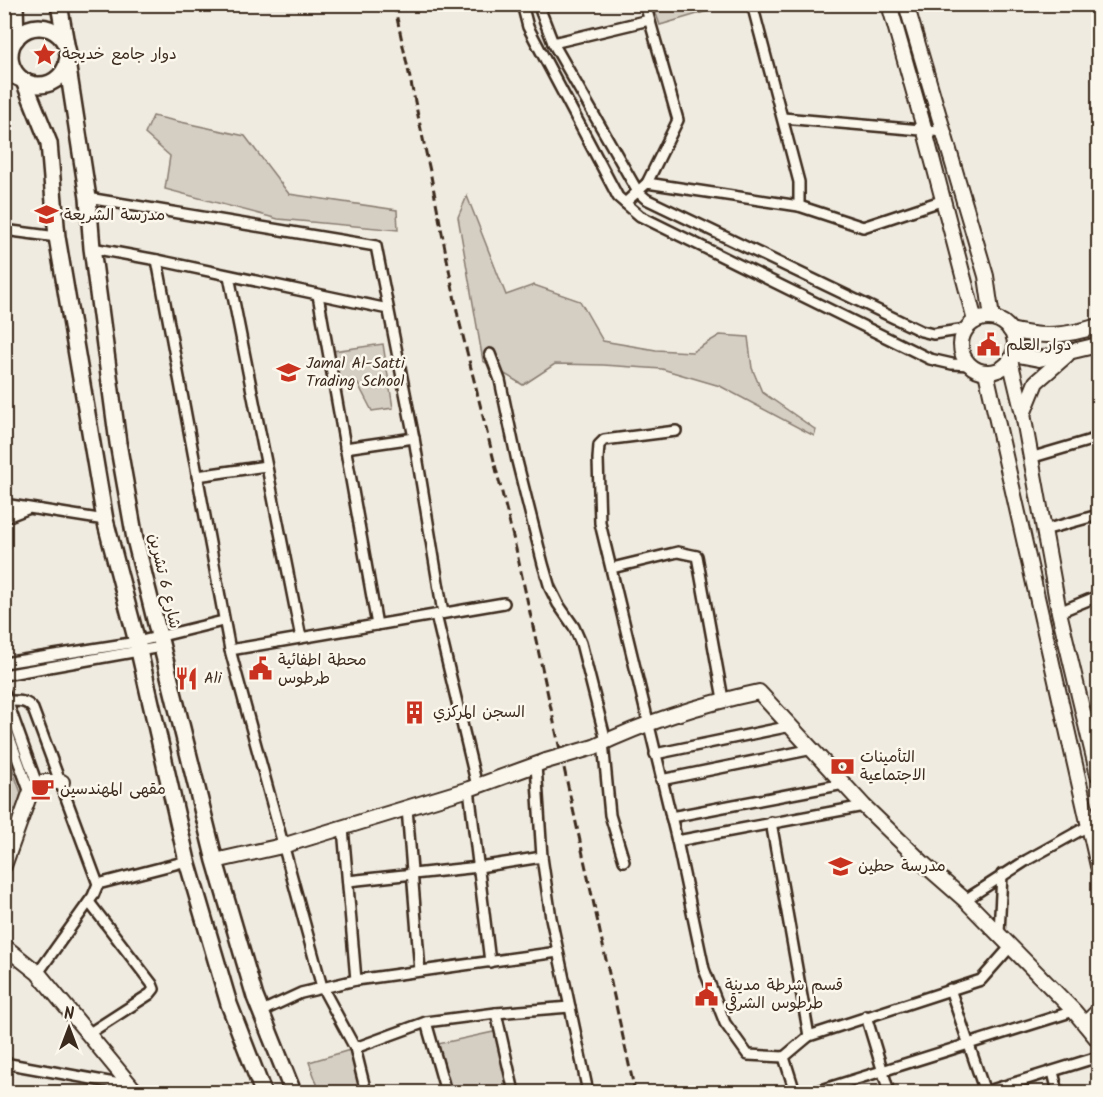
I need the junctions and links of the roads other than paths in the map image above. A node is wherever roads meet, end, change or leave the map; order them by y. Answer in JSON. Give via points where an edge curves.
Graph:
{"nodes":[{"id":1,"x":15,"y":4,"type":"edge"},
{"id":2,"x":59,"y":4,"type":"edge"},
{"id":3,"x":522,"y":4,"type":"edge"},
{"id":4,"x":538,"y":4,"type":"edge"},
{"id":5,"x":645,"y":4,"type":"edge"},
{"id":6,"x":752,"y":4,"type":"edge"},
{"id":7,"x":889,"y":4,"type":"edge"},
{"id":8,"x":906,"y":4,"type":"edge"},
{"id":9,"x":649,"y":20,"type":"junction"},
{"id":10,"x":10,"y":38,"type":"edge"},
{"id":11,"x":552,"y":43,"type":"junction"},
{"id":12,"x":67,"y":55,"type":"junction"},
{"id":13,"x":4,"y":72,"type":"edge"},
{"id":14,"x":24,"y":81,"type":"junction"},
{"id":15,"x":783,"y":118,"type":"junction"},
{"id":16,"x":925,"y":130,"type":"junction"},
{"id":17,"x":944,"y":132,"type":"junction"},
{"id":18,"x":647,"y":183,"type":"junction"},
{"id":19,"x":638,"y":192,"type":"junction"},
{"id":20,"x":88,"y":198,"type":"junction"},
{"id":21,"x":944,"y":200,"type":"junction"},
{"id":22,"x":625,"y":203,"type":"junction"},
{"id":23,"x":799,"y":206,"type":"junction"},
{"id":24,"x":4,"y":230,"type":"edge"},
{"id":25,"x":57,"y":237,"type":"junction"},
{"id":26,"x":92,"y":248,"type":"junction"},
{"id":27,"x":157,"y":260,"type":"junction"},
{"id":28,"x":229,"y":276,"type":"junction"},
{"id":29,"x":318,"y":295,"type":"junction"},
{"id":30,"x":388,"y":309,"type":"junction"},
{"id":31,"x":992,"y":318,"type":"junction"},
{"id":32,"x":970,"y":325,"type":"junction"},
{"id":33,"x":1098,"y":326,"type":"edge"},
{"id":34,"x":1010,"y":330,"type":"junction"},
{"id":35,"x":1098,"y":345,"type":"edge"},
{"id":36,"x":1068,"y":353,"type":"junction"},
{"id":37,"x":490,"y":354,"type":"dead end"},
{"id":38,"x":1012,"y":357,"type":"junction"},
{"id":39,"x":970,"y":365,"type":"junction"},
{"id":40,"x":986,"y":372,"type":"junction"},
{"id":41,"x":1023,"y":414,"type":"junction"},
{"id":42,"x":676,"y":431,"type":"dead end"},
{"id":43,"x":414,"y":438,"type":"junction"},
{"id":44,"x":1098,"y":438,"type":"edge"},
{"id":45,"x":345,"y":448,"type":"junction"},
{"id":46,"x":1030,"y":458,"type":"junction"},
{"id":47,"x":266,"y":466,"type":"junction"},
{"id":48,"x":197,"y":476,"type":"junction"},
{"id":49,"x":4,"y":504,"type":"edge"},
{"id":50,"x":29,"y":508,"type":"junction"},
{"id":51,"x":1098,"y":515,"type":"edge"},
{"id":52,"x":4,"y":518,"type":"edge"},
{"id":53,"x":105,"y":520,"type":"junction"},
{"id":54,"x":1044,"y":530,"type":"junction"},
{"id":55,"x":612,"y":568,"type":"junction"},
{"id":56,"x":1098,"y":596,"type":"edge"},
{"id":57,"x":504,"y":603,"type":"dead end"},
{"id":58,"x":1059,"y":612,"type":"junction"},
{"id":59,"x":439,"y":614,"type":"junction"},
{"id":60,"x":223,"y":621,"type":"junction"},
{"id":61,"x":377,"y":625,"type":"junction"},
{"id":62,"x":301,"y":638,"type":"junction"},
{"id":63,"x":160,"y":642,"type":"junction"},
{"id":64,"x":138,"y":647,"type":"junction"},
{"id":65,"x":230,"y":650,"type":"junction"},
{"id":66,"x":4,"y":663,"type":"edge"},
{"id":67,"x":4,"y":675,"type":"edge"},
{"id":68,"x":6,"y":697,"type":"edge"},
{"id":69,"x":723,"y":699,"type":"junction"},
{"id":70,"x":4,"y":722,"type":"edge"},
{"id":71,"x":647,"y":723,"type":"junction"},
{"id":72,"x":791,"y":726,"type":"junction"},
{"id":73,"x":601,"y":743,"type":"junction"},
{"id":74,"x":813,"y":749,"type":"junction"},
{"id":75,"x":655,"y":754,"type":"junction"},
{"id":76,"x":541,"y":763,"type":"junction"},
{"id":77,"x":1098,"y":776,"type":"edge"},
{"id":78,"x":661,"y":780,"type":"junction"},
{"id":79,"x":62,"y":782,"type":"junction"},
{"id":80,"x":844,"y":784,"type":"junction"},
{"id":81,"x":33,"y":788,"type":"junction"},
{"id":82,"x":473,"y":788,"type":"junction"},
{"id":83,"x":864,"y":806,"type":"junction"},
{"id":84,"x":407,"y":808,"type":"junction"},
{"id":85,"x":671,"y":818,"type":"junction"},
{"id":86,"x":771,"y":822,"type":"junction"},
{"id":87,"x":1090,"y":825,"type":"junction"},
{"id":88,"x":343,"y":828,"type":"junction"},
{"id":89,"x":677,"y":841,"type":"junction"},
{"id":90,"x":282,"y":846,"type":"junction"},
{"id":91,"x":542,"y":857,"type":"junction"},
{"id":92,"x":187,"y":861,"type":"junction"},
{"id":93,"x":216,"y":861,"type":"junction"},
{"id":94,"x":624,"y":861,"type":"dead end"},
{"id":95,"x":4,"y":866,"type":"edge"},
{"id":96,"x":1098,"y":866,"type":"edge"},
{"id":97,"x":479,"y":867,"type":"junction"},
{"id":98,"x":412,"y":874,"type":"junction"},
{"id":99,"x":1002,"y":874,"type":"junction"},
{"id":100,"x":348,"y":881,"type":"junction"},
{"id":101,"x":98,"y":884,"type":"junction"},
{"id":102,"x":965,"y":900,"type":"junction"},
{"id":103,"x":89,"y":903,"type":"junction"},
{"id":104,"x":999,"y":933,"type":"junction"},
{"id":105,"x":4,"y":946,"type":"edge"},
{"id":106,"x":1011,"y":946,"type":"junction"},
{"id":107,"x":558,"y":952,"type":"junction"},
{"id":108,"x":490,"y":962,"type":"junction"},
{"id":109,"x":420,"y":971,"type":"junction"},
{"id":110,"x":38,"y":973,"type":"junction"},
{"id":111,"x":356,"y":980,"type":"junction"},
{"id":112,"x":322,"y":987,"type":"junction"},
{"id":113,"x":951,"y":989,"type":"junction"},
{"id":114,"x":570,"y":1007,"type":"junction"},
{"id":115,"x":261,"y":1011,"type":"junction"},
{"id":116,"x":1074,"y":1011,"type":"junction"},
{"id":117,"x":1098,"y":1011,"type":"edge"},
{"id":118,"x":496,"y":1013,"type":"junction"},
{"id":119,"x":866,"y":1016,"type":"junction"},
{"id":120,"x":426,"y":1022,"type":"junction"},
{"id":121,"x":1085,"y":1024,"type":"junction"},
{"id":122,"x":88,"y":1034,"type":"junction"},
{"id":123,"x":808,"y":1036,"type":"junction"},
{"id":124,"x":1098,"y":1040,"type":"edge"},
{"id":125,"x":969,"y":1044,"type":"junction"},
{"id":126,"x":355,"y":1048,"type":"junction"},
{"id":127,"x":784,"y":1057,"type":"junction"},
{"id":128,"x":1098,"y":1057,"type":"edge"},
{"id":129,"x":4,"y":1063,"type":"edge"},
{"id":130,"x":882,"y":1071,"type":"junction"},
{"id":131,"x":1053,"y":1072,"type":"junction"},
{"id":132,"x":133,"y":1089,"type":"edge"},
{"id":133,"x":264,"y":1092,"type":"edge"},
{"id":134,"x":293,"y":1092,"type":"edge"},
{"id":135,"x":366,"y":1092,"type":"edge"},
{"id":136,"x":446,"y":1092,"type":"edge"},
{"id":137,"x":514,"y":1092,"type":"edge"},
{"id":138,"x":588,"y":1092,"type":"edge"},
{"id":139,"x":795,"y":1092,"type":"edge"},
{"id":140,"x":816,"y":1092,"type":"edge"},
{"id":141,"x":889,"y":1092,"type":"edge"},
{"id":142,"x":985,"y":1092,"type":"edge"},
{"id":143,"x":1058,"y":1092,"type":"edge"}],
"edges":[{"from":1,"to":10,"type":"main road"},
{"from":2,"to":12,"type":"main road","name":"شارع 6 تشرين"},
{"from":3,"to":22,"type":"street","via":[[528,27],[618,197]]},
{"from":4,"to":11,"type":"street"},
{"from":5,"to":9,"type":"street"},
{"from":6,"to":15,"type":"street"},
{"from":7,"to":16,"type":"main road"},
{"from":8,"to":17,"type":"main road"},
{"from":9,"to":11,"type":"street"},
{"from":9,"to":18,"type":"street","via":[[678,120]]},
{"from":10,"to":12,"type":"main road","via":[[39,27],[56,33]]},
{"from":10,"to":14,"type":"main road","via":[[12,66]]},
{"from":11,"to":19,"type":"street"},
{"from":12,"to":14,"type":"main road","via":[[64,71],[51,82]]},
{"from":12,"to":20,"type":"main road","name":"شارع 6 تشرين"},
{"from":13,"to":14,"type":"main road"},
{"from":14,"to":25,"type":"main road","via":[[49,143]]},
{"from":15,"to":16,"type":"street"},
{"from":15,"to":23,"type":"street","via":[[799,182]]},
{"from":16,"to":17,"type":"street"},
{"from":16,"to":21,"type":"main road"},
{"from":17,"to":31,"type":"main road","via":[[986,276]]},
{"from":18,"to":19,"type":"street"},
{"from":18,"to":23,"type":"street"},
{"from":19,"to":22,"type":"street"},
{"from":19,"to":32,"type":"street","via":[[921,331],[933,334]]},
{"from":20,"to":26,"type":"main road","name":"شارع 6 تشرين"},
{"from":20,"to":30,"type":"street","via":[[376,246]]},
{"from":21,"to":23,"type":"street","via":[[863,227]]},
{"from":21,"to":32,"type":"main road"},
{"from":22,"to":39,"type":"street","via":[[640,216],[930,358]]},
{"from":24,"to":25,"type":"street"},
{"from":25,"to":53,"type":"main road"},
{"from":26,"to":27,"type":"street"},
{"from":26,"to":63,"type":"main road","name":"شارع 6 تشرين","via":[[125,488]]},
{"from":27,"to":28,"type":"street"},
{"from":27,"to":48,"type":"street"},
{"from":28,"to":29,"type":"street"},
{"from":28,"to":47,"type":"street"},
{"from":29,"to":30,"type":"street"},
{"from":29,"to":45,"type":"street"},
{"from":30,"to":43,"type":"street"},
{"from":31,"to":32,"type":"main road"},
{"from":31,"to":34,"type":"main road"},
{"from":32,"to":39,"type":"main road","via":[[962,344]]},
{"from":33,"to":34,"type":"main road","via":[[1073,334],[1034,336]]},
{"from":34,"to":38,"type":"main road","via":[[1015,345]]},
{"from":35,"to":36,"type":"main road"},
{"from":36,"to":38,"type":"main road"},
{"from":36,"to":41,"type":"main road","via":[[1036,381]]},
{"from":37,"to":73,"type":"street","via":[[500,380],[550,588],[581,643]]},
{"from":38,"to":40,"type":"main road","via":[[999,369]]},
{"from":38,"to":41,"type":"main road"},
{"from":39,"to":40,"type":"main road"},
{"from":40,"to":87,"type":"main road"},
{"from":41,"to":46,"type":"main road"},
{"from":42,"to":55,"type":"street","via":[[604,440],[599,445],[600,523]]},
{"from":43,"to":45,"type":"street"},
{"from":43,"to":59,"type":"street"},
{"from":44,"to":46,"type":"street"},
{"from":45,"to":61,"type":"street"},
{"from":46,"to":54,"type":"main road"},
{"from":47,"to":48,"type":"street"},
{"from":47,"to":62,"type":"street"},
{"from":48,"to":60,"type":"street"},
{"from":49,"to":50,"type":"street"},
{"from":50,"to":52,"type":"street"},
{"from":50,"to":53,"type":"street"},
{"from":51,"to":54,"type":"street"},
{"from":53,"to":64,"type":"main road"},
{"from":54,"to":58,"type":"main road"},
{"from":55,"to":69,"type":"street","via":[[678,552],[697,556]]},
{"from":55,"to":71,"type":"street"},
{"from":56,"to":58,"type":"street"},
{"from":57,"to":59,"type":"street"},
{"from":58,"to":77,"type":"main road"},
{"from":59,"to":61,"type":"street"},
{"from":59,"to":82,"type":"street"},
{"from":60,"to":63,"type":"street"},
{"from":60,"to":65,"type":"street"},
{"from":61,"to":62,"type":"street"},
{"from":62,"to":65,"type":"street"},
{"from":63,"to":64,"type":"street"},
{"from":63,"to":93,"type":"main road","name":"شارع 6 تشرين"},
{"from":64,"to":66,"type":"street"},
{"from":64,"to":67,"type":"street"},
{"from":64,"to":92,"type":"main road"},
{"from":65,"to":90,"type":"street"},
{"from":68,"to":79,"type":"street","via":[[30,704]]},
{"from":68,"to":81,"type":"street"},
{"from":69,"to":71,"type":"main road"},
{"from":69,"to":72,"type":"main road","via":[[759,692]]},
{"from":70,"to":81,"type":"street"},
{"from":71,"to":73,"type":"main road"},
{"from":71,"to":75,"type":"street"},
{"from":72,"to":74,"type":"main road"},
{"from":72,"to":75,"type":"street"},
{"from":73,"to":76,"type":"main road","bridge":true},
{"from":73,"to":94,"type":"street","via":[[610,815]]},
{"from":74,"to":78,"type":"street"},
{"from":74,"to":80,"type":"main road"},
{"from":75,"to":78,"type":"street"},
{"from":76,"to":82,"type":"main road"},
{"from":76,"to":91,"type":"street"},
{"from":78,"to":85,"type":"street"},
{"from":79,"to":81,"type":"main road","via":[[44,782]]},
{"from":79,"to":101,"type":"street"},
{"from":80,"to":83,"type":"main road"},
{"from":80,"to":85,"type":"street"},
{"from":81,"to":95,"type":"main road"},
{"from":82,"to":84,"type":"main road"},
{"from":82,"to":97,"type":"street"},
{"from":83,"to":86,"type":"street"},
{"from":83,"to":102,"type":"main road"},
{"from":84,"to":88,"type":"main road"},
{"from":84,"to":98,"type":"street"},
{"from":85,"to":89,"type":"street"},
{"from":86,"to":89,"type":"street"},
{"from":86,"to":123,"type":"street"},
{"from":87,"to":96,"type":"main road"},
{"from":87,"to":99,"type":"street"},
{"from":88,"to":90,"type":"main road"},
{"from":88,"to":100,"type":"street"},
{"from":89,"to":127,"type":"street","via":[[704,969],[725,1023],[748,1055]]},
{"from":90,"to":93,"type":"main road"},
{"from":90,"to":112,"type":"street"},
{"from":91,"to":97,"type":"street"},
{"from":91,"to":107,"type":"street"},
{"from":92,"to":101,"type":"street"},
{"from":92,"to":133,"type":"main road","via":[[229,1004]]},
{"from":93,"to":115,"type":"main road","name":"شارع 6 تشرين"},
{"from":97,"to":98,"type":"street"},
{"from":97,"to":108,"type":"street"},
{"from":98,"to":100,"type":"street"},
{"from":98,"to":109,"type":"street"},
{"from":99,"to":102,"type":"street"},
{"from":99,"to":104,"type":"street"},
{"from":100,"to":111,"type":"street"},
{"from":101,"to":103,"type":"street"},
{"from":102,"to":104,"type":"main road"},
{"from":103,"to":110,"type":"street"},
{"from":103,"to":122,"type":"street","via":[[154,989]]},
{"from":104,"to":106,"type":"main road"},
{"from":105,"to":110,"type":"main road"},
{"from":106,"to":113,"type":"street","via":[[981,980]]},
{"from":106,"to":116,"type":"main road"},
{"from":107,"to":108,"type":"street"},
{"from":107,"to":114,"type":"street"},
{"from":108,"to":109,"type":"street"},
{"from":109,"to":111,"type":"street"},
{"from":110,"to":122,"type":"main road"},
{"from":111,"to":112,"type":"street"},
{"from":112,"to":115,"type":"street"},
{"from":112,"to":126,"type":"street"},
{"from":113,"to":119,"type":"street"},
{"from":113,"to":125,"type":"street"},
{"from":114,"to":118,"type":"street"},
{"from":114,"to":138,"type":"street"},
{"from":115,"to":134,"type":"main road","name":"شارع 6 تشرين"},
{"from":116,"to":121,"type":"main road"},
{"from":116,"to":125,"type":"street"},
{"from":117,"to":121,"type":"main road"},
{"from":118,"to":120,"type":"street"},
{"from":118,"to":137,"type":"street"},
{"from":119,"to":123,"type":"street"},
{"from":119,"to":130,"type":"street"},
{"from":120,"to":126,"type":"street"},
{"from":120,"to":136,"type":"street"},
{"from":121,"to":124,"type":"main road"},
{"from":122,"to":132,"type":"main road"},
{"from":123,"to":127,"type":"street"},
{"from":125,"to":130,"type":"street"},
{"from":125,"to":142,"type":"street"},
{"from":126,"to":135,"type":"street"},
{"from":127,"to":139,"type":"street"},
{"from":128,"to":131,"type":"street"},
{"from":129,"to":132,"type":"street"},
{"from":130,"to":140,"type":"street"},
{"from":130,"to":141,"type":"street"},
{"from":131,"to":142,"type":"street"},
{"from":131,"to":143,"type":"street"}]}
